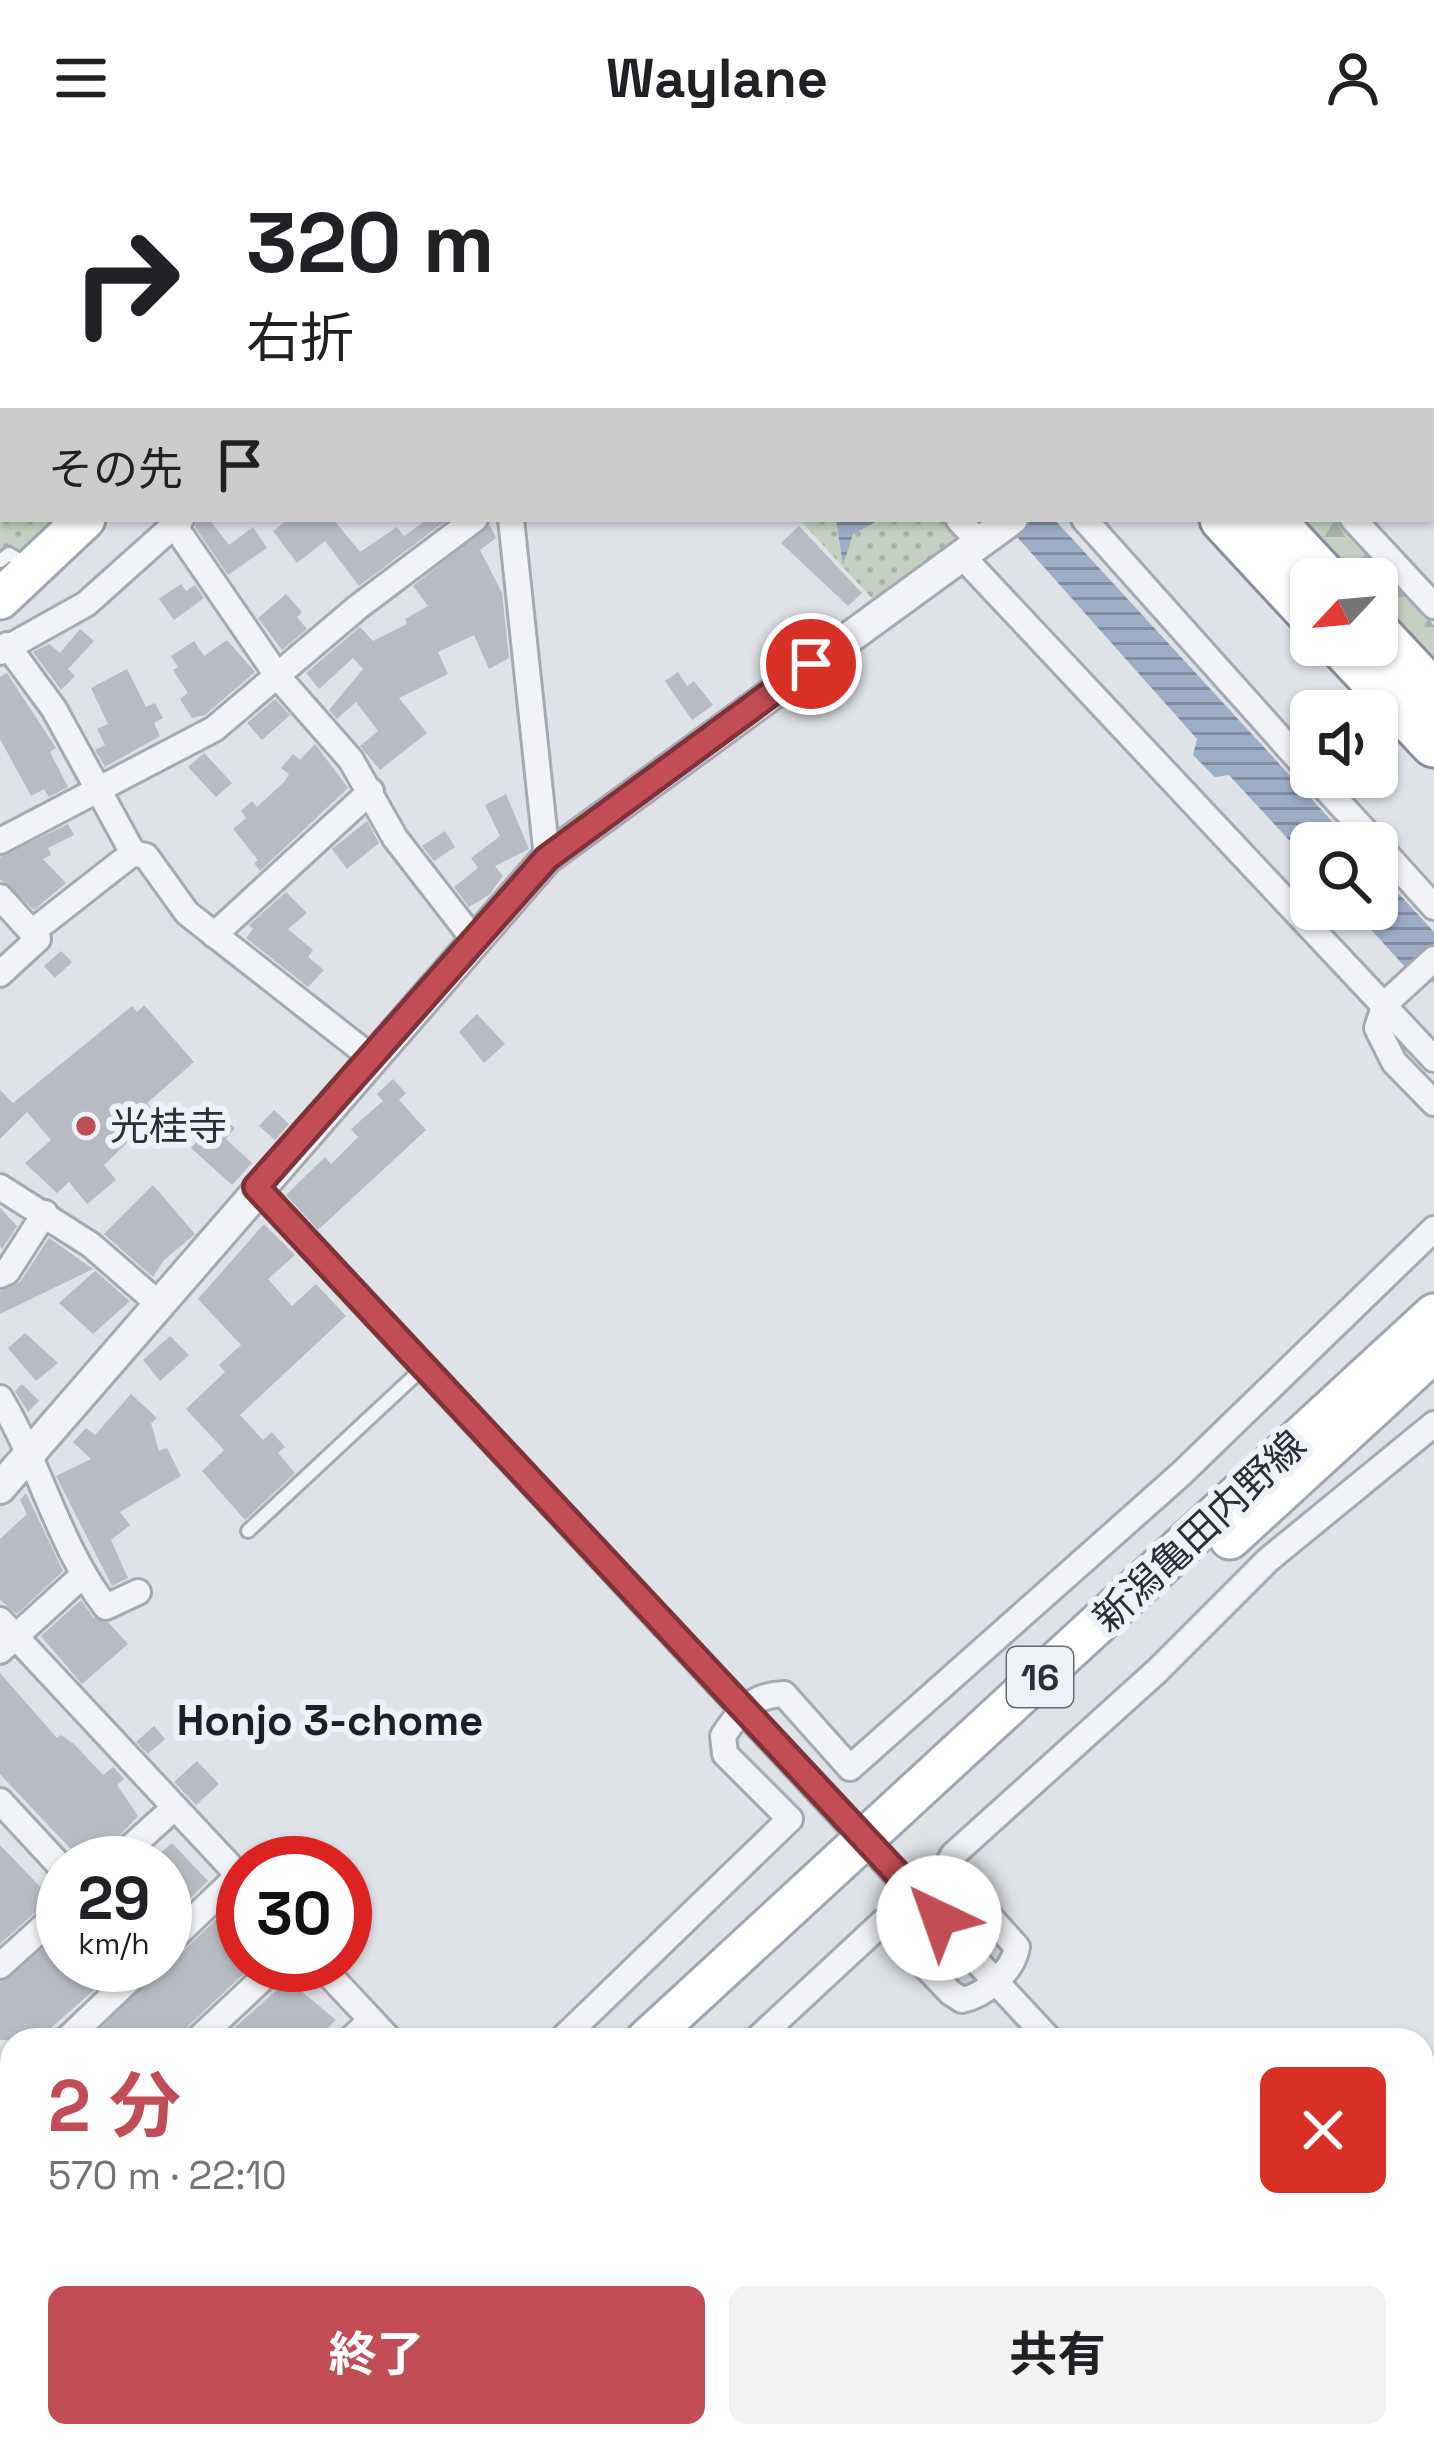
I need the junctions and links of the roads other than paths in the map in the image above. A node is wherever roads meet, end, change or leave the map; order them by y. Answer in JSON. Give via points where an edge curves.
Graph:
{"nodes":[{"id":1,"x":81,"y":522,"type":"edge"},
{"id":2,"x":177,"y":522,"type":"edge"},
{"id":3,"x":471,"y":522,"type":"edge"},
{"id":4,"x":511,"y":522,"type":"edge"},
{"id":5,"x":959,"y":522,"type":"edge"},
{"id":6,"x":1008,"y":522,"type":"edge"},
{"id":7,"x":1087,"y":522,"type":"edge"},
{"id":8,"x":1226,"y":522,"type":"edge"},
{"id":9,"x":1273,"y":522,"type":"edge"},
{"id":10,"x":1356,"y":522,"type":"edge"},
{"id":11,"x":971,"y":550,"type":"junction"},
{"id":12,"x":1306,"y":558,"type":"edge"},
{"id":13,"x":17,"y":564,"type":"edge"},
{"id":14,"x":1290,"y":591,"type":"edge"},
{"id":15,"x":0,"y":599,"type":"edge"},
{"id":16,"x":1434,"y":606,"type":"edge"},
{"id":17,"x":3,"y":649,"type":"edge"},
{"id":18,"x":1398,"y":655,"type":"edge"},
{"id":19,"x":1361,"y":666,"type":"edge"},
{"id":20,"x":279,"y":678,"type":"junction"},
{"id":21,"x":1434,"y":694,"type":"edge"},
{"id":22,"x":1434,"y":744,"type":"edge"},
{"id":23,"x":1290,"y":749,"type":"edge"},
{"id":24,"x":371,"y":791,"type":"junction"},
{"id":25,"x":98,"y":794,"type":"junction"},
{"id":26,"x":1334,"y":798,"type":"edge"},
{"id":27,"x":1356,"y":822,"type":"edge"},
{"id":28,"x":0,"y":842,"type":"edge"},
{"id":29,"x":133,"y":854,"type":"junction"},
{"id":30,"x":547,"y":858,"type":"junction"},
{"id":31,"x":1398,"y":868,"type":"edge"},
{"id":32,"x":0,"y":897,"type":"edge"},
{"id":33,"x":1434,"y":907,"type":"edge"},
{"id":34,"x":32,"y":932,"type":"junction"},
{"id":35,"x":214,"y":934,"type":"junction"},
{"id":36,"x":475,"y":941,"type":"junction"},
{"id":37,"x":1434,"y":959,"type":"edge"},
{"id":38,"x":0,"y":974,"type":"edge"},
{"id":39,"x":1385,"y":1004,"type":"junction"},
{"id":40,"x":372,"y":1058,"type":"junction"},
{"id":41,"x":1434,"y":1059,"type":"edge"},
{"id":42,"x":1434,"y":1103,"type":"edge"},
{"id":43,"x":0,"y":1186,"type":"edge"},
{"id":44,"x":256,"y":1187,"type":"junction"},
{"id":45,"x":45,"y":1213,"type":"junction"},
{"id":46,"x":1434,"y":1229,"type":"edge"},
{"id":47,"x":0,"y":1275,"type":"edge"},
{"id":48,"x":160,"y":1306,"type":"junction"},
{"id":49,"x":1434,"y":1314,"type":"edge"},
{"id":50,"x":1434,"y":1352,"type":"edge"},
{"id":51,"x":424,"y":1367,"type":"junction"},
{"id":52,"x":0,"y":1398,"type":"edge"},
{"id":53,"x":1434,"y":1424,"type":"edge"},
{"id":54,"x":32,"y":1451,"type":"junction"},
{"id":55,"x":0,"y":1488,"type":"edge"},
{"id":56,"x":248,"y":1531,"type":"dead end"},
{"id":57,"x":82,"y":1576,"type":"junction"},
{"id":58,"x":138,"y":1592,"type":"dead end"},
{"id":59,"x":5,"y":1636,"type":"edge"},
{"id":60,"x":740,"y":1709,"type":"junction"},
{"id":61,"x":0,"y":1801,"type":"edge"},
{"id":62,"x":174,"y":1808,"type":"junction"},
{"id":63,"x":143,"y":1836,"type":"edge"},
{"id":64,"x":36,"y":1840,"type":"edge"},
{"id":65,"x":876,"y":1848,"type":"junction"},
{"id":66,"x":216,"y":1852,"type":"edge"},
{"id":67,"x":216,"y":1900,"type":"edge"},
{"id":68,"x":192,"y":1922,"type":"edge"},
{"id":69,"x":36,"y":1933,"type":"edge"},
{"id":70,"x":0,"y":1966,"type":"edge"},
{"id":71,"x":994,"y":1979,"type":"junction"},
{"id":72,"x":117,"y":1992,"type":"edge"},
{"id":73,"x":248,"y":1992,"type":"edge"},
{"id":74,"x":345,"y":1992,"type":"edge"},
{"id":75,"x":371,"y":2020,"type":"junction"},
{"id":76,"x":79,"y":2028,"type":"edge"},
{"id":77,"x":210,"y":2028,"type":"edge"},
{"id":78,"x":363,"y":2028,"type":"edge"},
{"id":79,"x":379,"y":2028,"type":"edge"},
{"id":80,"x":573,"y":2028,"type":"edge"},
{"id":81,"x":660,"y":2028,"type":"edge"},
{"id":82,"x":697,"y":2028,"type":"edge"},
{"id":83,"x":769,"y":2028,"type":"edge"},
{"id":84,"x":1039,"y":2028,"type":"edge"}],
"edges":[{"from":1,"to":13,"type":"main road"},
{"from":2,"to":17,"type":"street","via":[[86,604]]},
{"from":2,"to":20,"type":"street"},
{"from":3,"to":20,"type":"street"},
{"from":4,"to":30,"type":"street"},
{"from":5,"to":11,"type":"street"},
{"from":6,"to":11,"type":"street"},
{"from":7,"to":23,"type":"street"},
{"from":8,"to":14,"type":"highway"},
{"from":9,"to":12,"type":"highway"},
{"from":10,"to":16,"type":"street"},
{"from":11,"to":30,"type":"street"},
{"from":11,"to":39,"type":"street"},
{"from":13,"to":15,"type":"main road"},
{"from":17,"to":25,"type":"street","via":[[54,710]]},
{"from":18,"to":21,"type":"highway"},
{"from":19,"to":22,"type":"highway"},
{"from":20,"to":24,"type":"street"},
{"from":20,"to":25,"type":"street","via":[[214,729]]},
{"from":24,"to":35,"type":"street"},
{"from":24,"to":36,"type":"street","via":[[395,838]]},
{"from":25,"to":28,"type":"street"},
{"from":25,"to":29,"type":"street"},
{"from":26,"to":27,"type":"street"},
{"from":29,"to":34,"type":"street"},
{"from":29,"to":35,"type":"street","via":[[146,856],[187,914]]},
{"from":30,"to":36,"type":"street"},
{"from":31,"to":33,"type":"street"},
{"from":32,"to":34,"type":"street"},
{"from":34,"to":38,"type":"street","via":[[38,939]]},
{"from":35,"to":40,"type":"street"},
{"from":36,"to":40,"type":"street"},
{"from":37,"to":39,"type":"street"},
{"from":39,"to":41,"type":"street"},
{"from":39,"to":42,"type":"street","via":[[1380,1039]]},
{"from":40,"to":44,"type":"street"},
{"from":43,"to":45,"type":"street"},
{"from":44,"to":48,"type":"street"},
{"from":44,"to":51,"type":"street"},
{"from":45,"to":47,"type":"street"},
{"from":45,"to":48,"type":"street"},
{"from":46,"to":60,"type":"street","via":[[1180,1474],[850,1768],[784,1694]]},
{"from":48,"to":54,"type":"street"},
{"from":49,"to":65,"type":"main road","name":"新潟亀田内野線","number":"16"},
{"from":50,"to":65,"type":"main road","name":"新潟亀田内野線","number":"16"},
{"from":51,"to":56,"type":"lane"},
{"from":51,"to":60,"type":"street"},
{"from":52,"to":54,"type":"street"},
{"from":53,"to":71,"type":"street","via":[[1268,1560],[953,1855],[953,1876],[1017,1947],[1015,1962]]},
{"from":54,"to":55,"type":"street"},
{"from":54,"to":57,"type":"street"},
{"from":57,"to":58,"type":"street","via":[[106,1607]]},
{"from":57,"to":59,"type":"street"},
{"from":59,"to":62,"type":"street"},
{"from":60,"to":65,"type":"street"},
{"from":60,"to":80,"type":"street","via":[[723,1736],[725,1754],[790,1819]]},
{"from":61,"to":64,"type":"street"},
{"from":62,"to":63,"type":"street"},
{"from":62,"to":66,"type":"street"},
{"from":65,"to":71,"type":"street"},
{"from":65,"to":81,"type":"main road","name":"新潟亀田内野線","number":"16"},
{"from":65,"to":82,"type":"main road","name":"新潟亀田内野線","number":"16"},
{"from":67,"to":68,"type":"street"},
{"from":69,"to":70,"type":"street"},
{"from":71,"to":83,"type":"street","via":[[962,2000],[883,1922]]},
{"from":71,"to":84,"type":"street"},
{"from":72,"to":76,"type":"street"},
{"from":73,"to":77,"type":"street"},
{"from":74,"to":75,"type":"street"},
{"from":75,"to":78,"type":"street"},
{"from":75,"to":79,"type":"street"}]}
